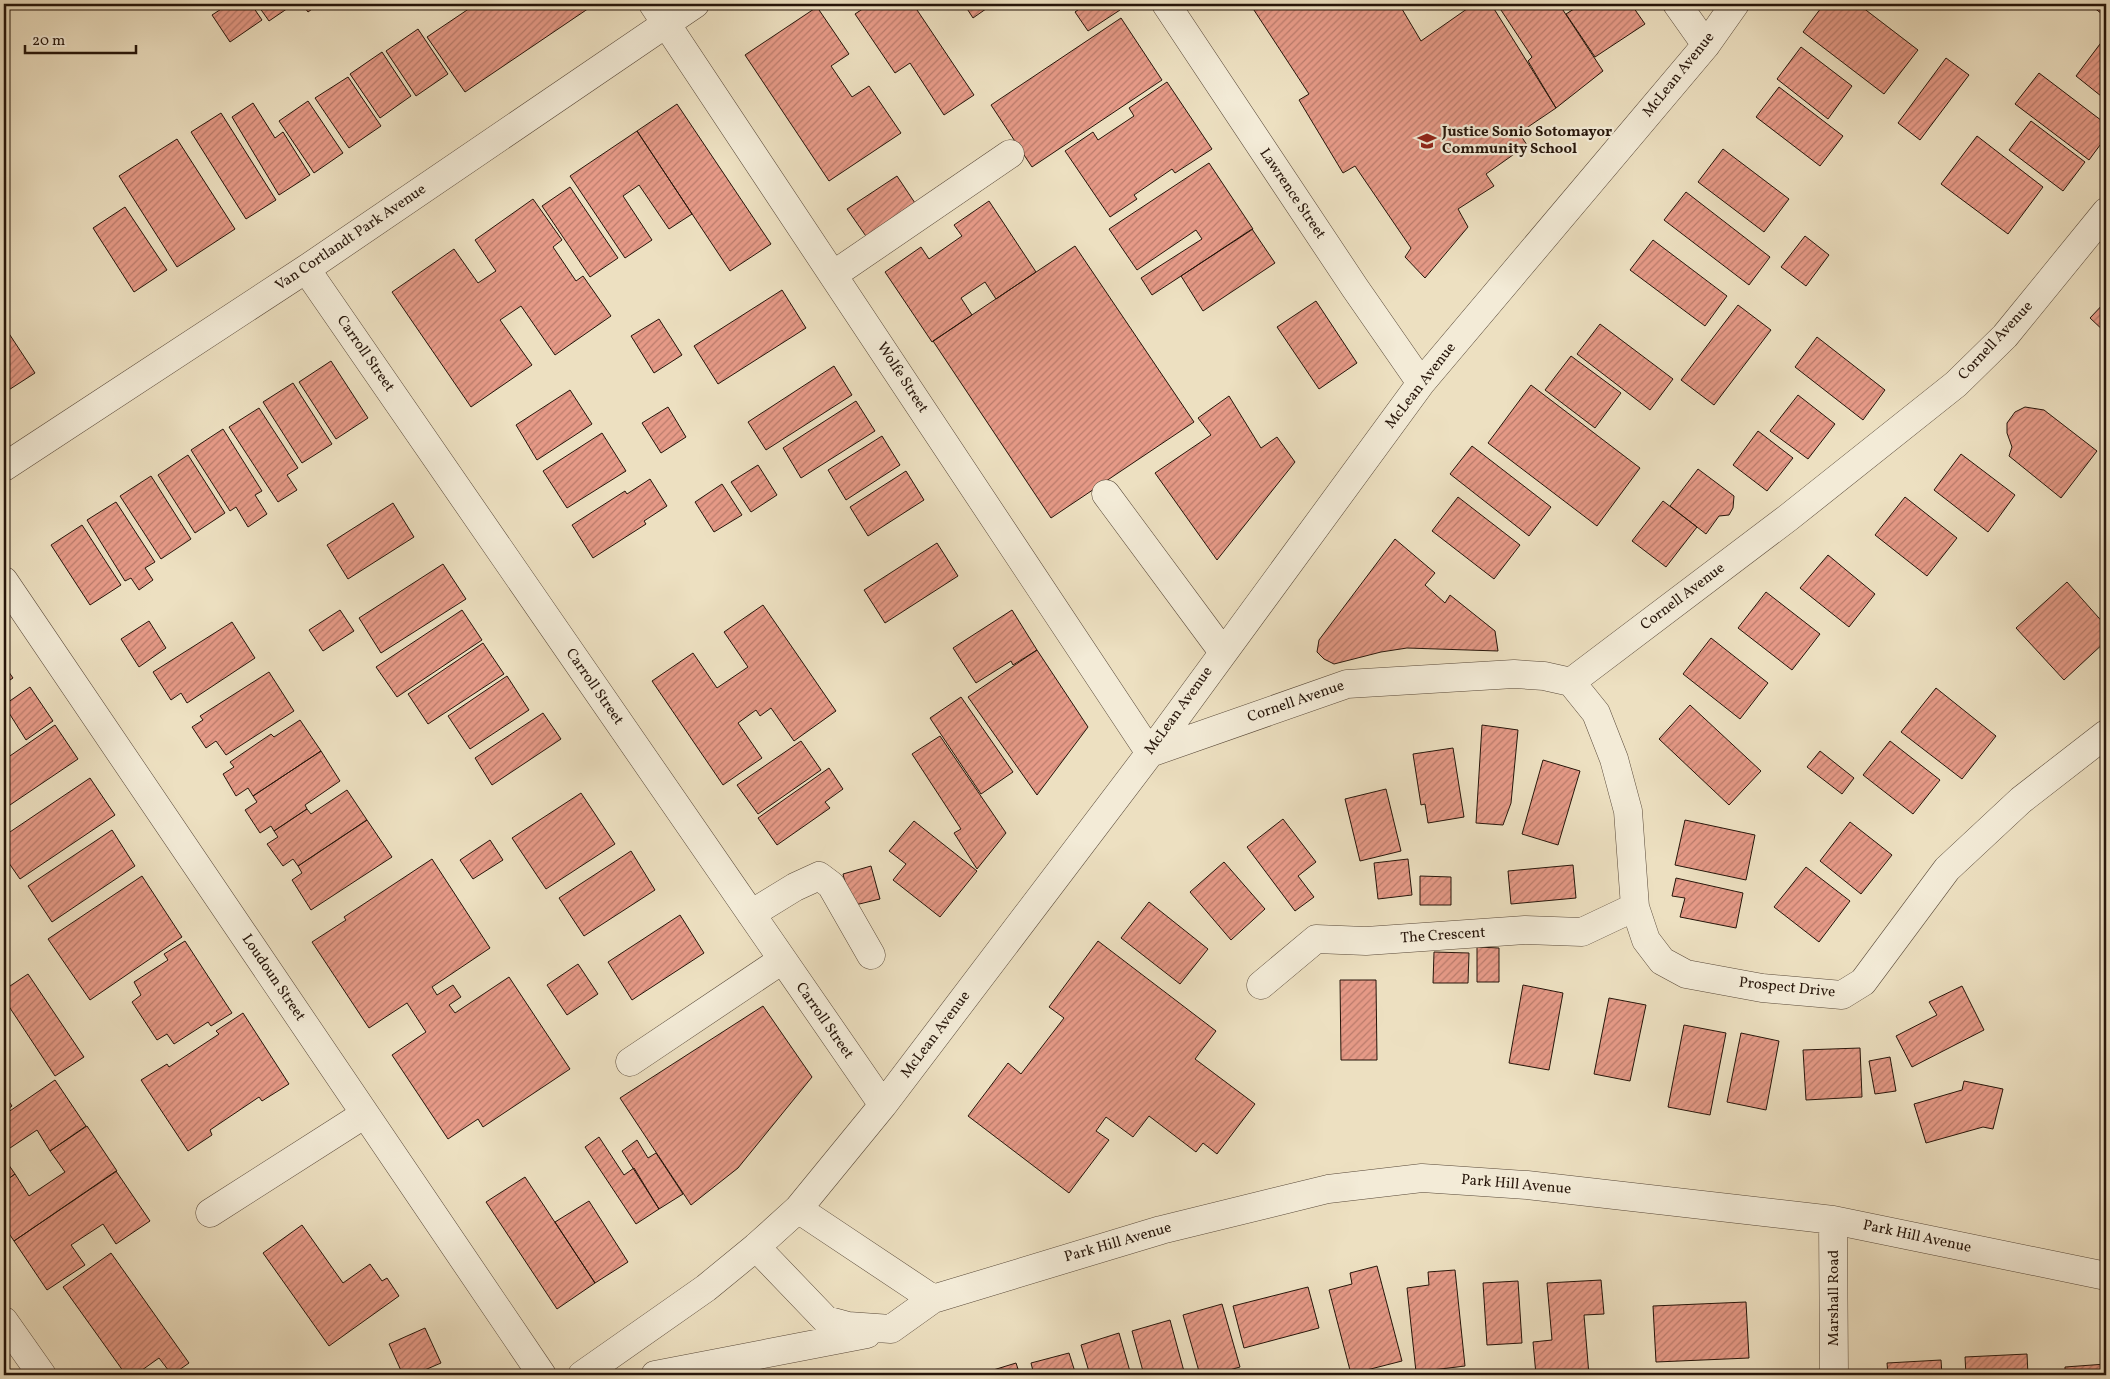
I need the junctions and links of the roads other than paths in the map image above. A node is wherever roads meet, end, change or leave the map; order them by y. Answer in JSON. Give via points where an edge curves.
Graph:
{"nodes":[{"id":1,"x":695,"y":4,"type":"edge"},
{"id":2,"x":1166,"y":4,"type":"edge"},
{"id":3,"x":1677,"y":4,"type":"edge"},
{"id":4,"x":1735,"y":4,"type":"edge"},
{"id":5,"x":660,"y":14,"type":"edge"},
{"id":6,"x":1706,"y":44,"type":"junction"},
{"id":7,"x":1010,"y":154,"type":"dead end"},
{"id":8,"x":2106,"y":212,"type":"edge"},
{"id":9,"x":306,"y":269,"type":"junction"},
{"id":10,"x":833,"y":274,"type":"junction"},
{"id":11,"x":1421,"y":383,"type":"junction"},
{"id":12,"x":4,"y":467,"type":"edge"},
{"id":13,"x":1106,"y":494,"type":"dead end"},
{"id":14,"x":4,"y":581,"type":"edge"},
{"id":15,"x":1223,"y":652,"type":"junction"},
{"id":16,"x":1571,"y":682,"type":"junction"},
{"id":17,"x":2106,"y":734,"type":"edge"},
{"id":18,"x":1150,"y":753,"type":"junction"},
{"id":19,"x":1635,"y":907,"type":"junction"},
{"id":20,"x":751,"y":914,"type":"junction"},
{"id":21,"x":871,"y":955,"type":"dead end"},
{"id":22,"x":782,"y":960,"type":"junction"},
{"id":23,"x":1261,"y":985,"type":"dead end"},
{"id":24,"x":630,"y":1062,"type":"dead end"},
{"id":25,"x":883,"y":1106,"type":"junction"},
{"id":26,"x":365,"y":1114,"type":"junction"},
{"id":27,"x":798,"y":1209,"type":"junction"},
{"id":28,"x":210,"y":1213,"type":"dead end"},
{"id":29,"x":1833,"y":1220,"type":"junction"},
{"id":30,"x":756,"y":1248,"type":"junction"},
{"id":31,"x":2106,"y":1276,"type":"edge"},
{"id":32,"x":933,"y":1299,"type":"junction"},
{"id":33,"x":4,"y":1321,"type":"edge"},
{"id":34,"x":891,"y":1330,"type":"junction"},
{"id":35,"x":42,"y":1375,"type":"edge"},
{"id":36,"x":542,"y":1375,"type":"edge"},
{"id":37,"x":582,"y":1375,"type":"edge"},
{"id":38,"x":655,"y":1375,"type":"edge"},
{"id":39,"x":1834,"y":1375,"type":"edge"}],
"edges":[{"from":1,"to":5,"type":"street","name":"Van Cortlandt Park Avenue"},
{"from":2,"to":11,"type":"street","name":"Lawrence Street"},
{"from":3,"to":6,"type":"street"},
{"from":4,"to":6,"type":"street","name":"McLean Avenue"},
{"from":5,"to":9,"type":"street","name":"Van Cortlandt Park Avenue"},
{"from":5,"to":10,"type":"street","name":"Wolfe Street"},
{"from":6,"to":11,"type":"street","name":"McLean Avenue"},
{"from":7,"to":10,"type":"street"},
{"from":8,"to":16,"type":"street","name":"Cornell Avenue","via":[[2005,336],[1956,384],[1790,517]]},
{"from":9,"to":12,"type":"street","name":"Van Cortlandt Park Avenue"},
{"from":9,"to":20,"type":"street","name":"Carroll Street"},
{"from":10,"to":18,"type":"street","name":"Wolfe Street"},
{"from":11,"to":15,"type":"street","name":"McLean Avenue"},
{"from":13,"to":15,"type":"street"},
{"from":14,"to":26,"type":"street","name":"Loudoun Street"},
{"from":15,"to":18,"type":"street","name":"McLean Avenue"},
{"from":16,"to":18,"type":"street","name":"Cornell Avenue","via":[[1514,674],[1347,684]]},
{"from":16,"to":19,"type":"street","name":"Prospect Drive","via":[[1596,713],[1616,768],[1628,811]]},
{"from":17,"to":19,"type":"street","name":"Prospect Drive","via":[[2021,800],[1947,869],[1863,982],[1842,994],[1762,988],[1686,974],[1662,961],[1646,940]]},
{"from":18,"to":25,"type":"street","name":"McLean Avenue"},
{"from":19,"to":23,"type":"street","name":"The Crescent","via":[[1582,932],[1525,930],[1366,941],[1316,939]]},
{"from":20,"to":21,"type":"street","via":[[819,876],[831,885]]},
{"from":20,"to":22,"type":"street","name":"Carroll Street"},
{"from":22,"to":24,"type":"street"},
{"from":22,"to":25,"type":"street","name":"Carroll Street"},
{"from":25,"to":27,"type":"street","name":"McLean Avenue"},
{"from":26,"to":28,"type":"street"},
{"from":26,"to":36,"type":"street","name":"Loudoun Street"},
{"from":27,"to":30,"type":"street","name":"McLean Avenue"},
{"from":27,"to":32,"type":"street"},
{"from":29,"to":31,"type":"street","name":"Park Hill Avenue"},
{"from":29,"to":32,"type":"street","name":"Park Hill Avenue","via":[[1527,1185],[1422,1178],[1328,1189],[1161,1230]]},
{"from":29,"to":39,"type":"street","name":"Marshall Road"},
{"from":30,"to":34,"type":"street","via":[[826,1320],[848,1326]]},
{"from":30,"to":37,"type":"street","name":"McLean Avenue","via":[[706,1288]]},
{"from":32,"to":34,"type":"street","name":"Park Hill Avenue"},
{"from":33,"to":35,"type":"street"},
{"from":34,"to":38,"type":"street"}]}
